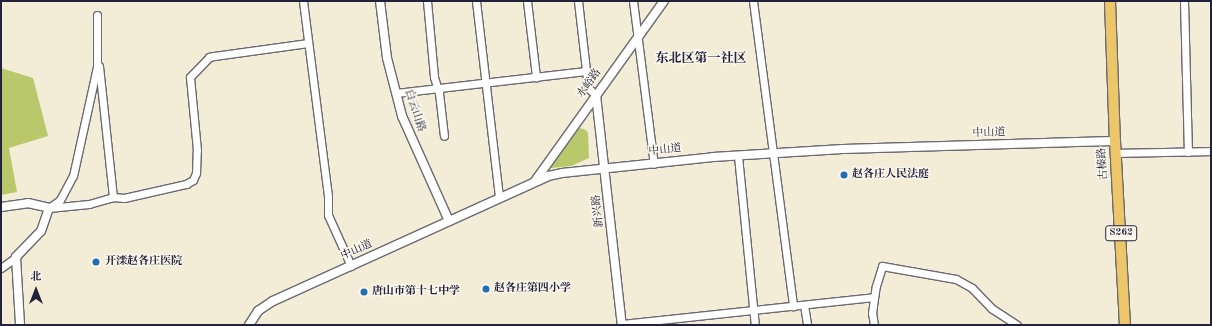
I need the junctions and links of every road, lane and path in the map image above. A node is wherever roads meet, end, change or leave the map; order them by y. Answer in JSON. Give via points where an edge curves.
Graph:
{"nodes":[{"id":1,"x":302,"y":1,"type":"edge"},
{"id":2,"x":380,"y":1,"type":"edge"},
{"id":3,"x":427,"y":1,"type":"edge"},
{"id":4,"x":476,"y":1,"type":"edge"},
{"id":5,"x":527,"y":1,"type":"edge"},
{"id":6,"x":578,"y":1,"type":"edge"},
{"id":7,"x":634,"y":1,"type":"edge"},
{"id":8,"x":664,"y":1,"type":"edge"},
{"id":9,"x":753,"y":1,"type":"edge"},
{"id":10,"x":1110,"y":1,"type":"edge"},
{"id":11,"x":1184,"y":1,"type":"edge"},
{"id":12,"x":97,"y":15,"type":"dead end"},
{"id":13,"x":638,"y":37,"type":"junction"},
{"id":14,"x":308,"y":43,"type":"junction"},
{"id":15,"x":98,"y":57,"type":"junction"},
{"id":16,"x":586,"y":71,"type":"junction"},
{"id":17,"x":536,"y":77,"type":"junction"},
{"id":18,"x":486,"y":83,"type":"junction"},
{"id":19,"x":438,"y":88,"type":"junction"},
{"id":20,"x":396,"y":93,"type":"junction"},
{"id":21,"x":596,"y":94,"type":"junction"},
{"id":22,"x":444,"y":136,"type":"dead end"},
{"id":23,"x":1115,"y":141,"type":"junction"},
{"id":24,"x":1211,"y":151,"type":"edge"},
{"id":25,"x":1188,"y":152,"type":"junction"},
{"id":26,"x":1116,"y":153,"type":"junction"},
{"id":27,"x":774,"y":154,"type":"junction"},
{"id":28,"x":738,"y":156,"type":"junction"},
{"id":29,"x":654,"y":164,"type":"junction"},
{"id":30,"x":605,"y":169,"type":"junction"},
{"id":31,"x":535,"y":181,"type":"junction"},
{"id":32,"x":113,"y":197,"type":"junction"},
{"id":33,"x":499,"y":197,"type":"junction"},
{"id":34,"x":1,"y":207,"type":"edge"},
{"id":35,"x":49,"y":208,"type":"junction"},
{"id":36,"x":449,"y":221,"type":"junction"},
{"id":37,"x":16,"y":257,"type":"junction"},
{"id":38,"x":351,"y":266,"type":"junction"},
{"id":39,"x":1,"y":268,"type":"edge"},
{"id":40,"x":874,"y":297,"type":"junction"},
{"id":41,"x":804,"y":305,"type":"junction"},
{"id":42,"x":793,"y":306,"type":"junction"},
{"id":43,"x":754,"y":310,"type":"junction"},
{"id":44,"x":251,"y":323,"type":"edge"},
{"id":45,"x":622,"y":324,"type":"edge"},
{"id":46,"x":20,"y":325,"type":"edge"},
{"id":47,"x":755,"y":325,"type":"edge"},
{"id":48,"x":807,"y":325,"type":"edge"},
{"id":49,"x":874,"y":325,"type":"edge"},
{"id":50,"x":1017,"y":325,"type":"edge"},
{"id":51,"x":1124,"y":325,"type":"edge"}],
"edges":[{"from":1,"to":14,"type":"street"},
{"from":2,"to":20,"type":"street","name":"白云山路","via":[[387,58]]},
{"from":3,"to":19,"type":"street","via":[[434,77]]},
{"from":4,"to":18,"type":"street"},
{"from":5,"to":17,"type":"street"},
{"from":6,"to":16,"type":"street"},
{"from":7,"to":13,"type":"street"},
{"from":8,"to":13,"type":"street","name":"水峪路"},
{"from":9,"to":27,"type":"street"},
{"from":10,"to":23,"type":"main road","name":"古榛路","number":"S262"},
{"from":11,"to":25,"type":"street"},
{"from":12,"to":15,"type":"street"},
{"from":13,"to":21,"type":"street","name":"水峪路"},
{"from":13,"to":29,"type":"street"},
{"from":14,"to":32,"type":"street","via":[[209,57],[190,77],[197,150],[196,173],[193,180],[186,184],[124,198]]},
{"from":14,"to":38,"type":"street","via":[[328,196],[328,215]]},
{"from":15,"to":32,"type":"street"},
{"from":15,"to":35,"type":"street","via":[[73,176],[60,200]]},
{"from":16,"to":17,"type":"street"},
{"from":16,"to":21,"type":"street","via":[[588,88]]},
{"from":17,"to":18,"type":"street"},
{"from":18,"to":19,"type":"street"},
{"from":18,"to":33,"type":"street"},
{"from":19,"to":20,"type":"street"},
{"from":19,"to":22,"type":"street"},
{"from":20,"to":36,"type":"street","name":"白云山路","via":[[402,116]]},
{"from":21,"to":30,"type":"street","name":"新兴路"},
{"from":21,"to":31,"type":"street","name":"水峪路"},
{"from":23,"to":26,"type":"main road","name":"古榛路","number":"S262"},
{"from":23,"to":27,"type":"street","name":"中山道","via":[[843,149]]},
{"from":24,"to":25,"type":"street"},
{"from":25,"to":26,"type":"street"},
{"from":26,"to":51,"type":"main road","name":"古榛路","number":"S262"},
{"from":27,"to":28,"type":"street","name":"中山道"},
{"from":27,"to":42,"type":"street"},
{"from":28,"to":29,"type":"street","name":"中山道"},
{"from":28,"to":43,"type":"street"},
{"from":29,"to":30,"type":"street","name":"中山道"},
{"from":30,"to":31,"type":"street","name":"中山道","via":[[562,173]]},
{"from":30,"to":45,"type":"street","name":"新兴路"},
{"from":31,"to":33,"type":"street","name":"中山道"},
{"from":32,"to":35,"type":"street","via":[[89,204]]},
{"from":33,"to":36,"type":"street","name":"中山道"},
{"from":34,"to":35,"type":"street","via":[[28,203]]},
{"from":35,"to":37,"type":"street","via":[[41,231]]},
{"from":36,"to":38,"type":"street","name":"中山道"},
{"from":37,"to":39,"type":"street"},
{"from":37,"to":46,"type":"street"},
{"from":38,"to":44,"type":"street","name":"中山道","via":[[272,301],[258,311]]},
{"from":40,"to":41,"type":"street"},
{"from":40,"to":49,"type":"street"},
{"from":40,"to":50,"type":"street","via":[[882,266],[956,279],[972,288],[991,308]]},
{"from":41,"to":42,"type":"street"},
{"from":41,"to":48,"type":"street"},
{"from":42,"to":43,"type":"street"},
{"from":43,"to":45,"type":"street"},
{"from":43,"to":47,"type":"street"}]}
